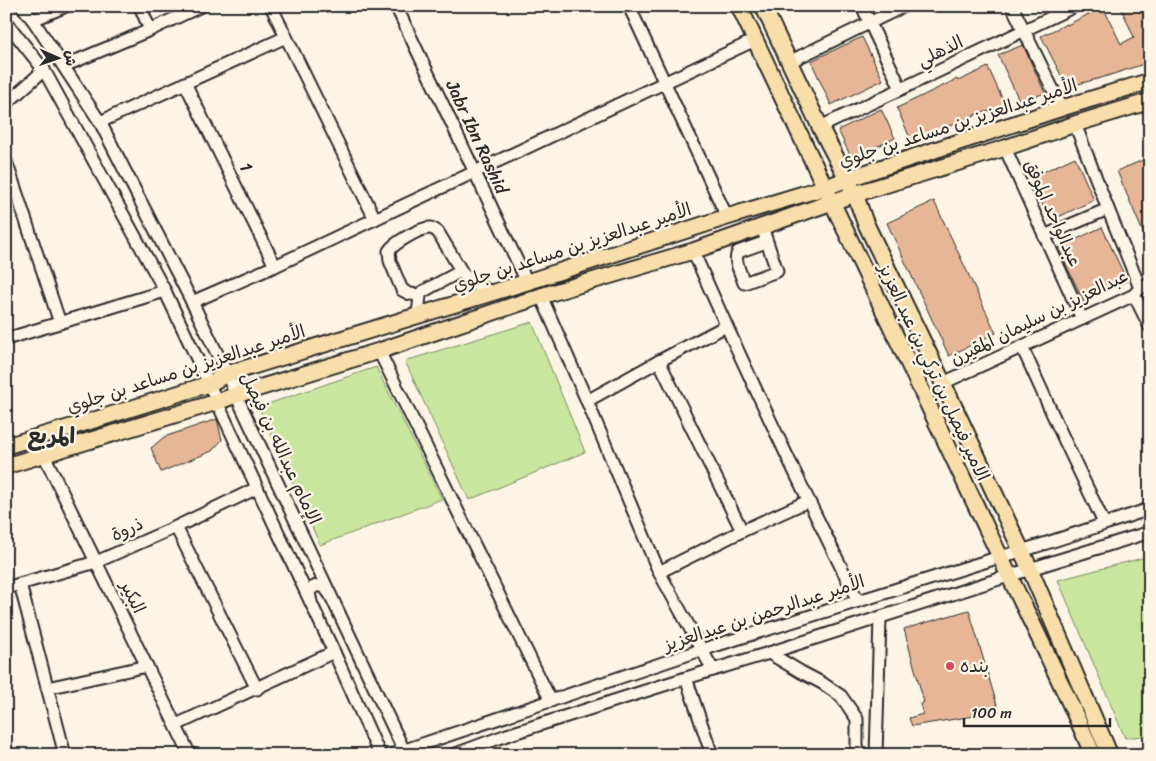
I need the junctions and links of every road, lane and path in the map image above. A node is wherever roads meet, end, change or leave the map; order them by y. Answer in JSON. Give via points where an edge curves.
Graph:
{"nodes":[{"id":1,"x":22,"y":6,"type":"edge"},
{"id":2,"x":66,"y":6,"type":"edge"},
{"id":3,"x":140,"y":6,"type":"edge"},
{"id":4,"x":201,"y":6,"type":"edge"},
{"id":5,"x":271,"y":6,"type":"edge"},
{"id":6,"x":396,"y":6,"type":"edge"},
{"id":7,"x":629,"y":6,"type":"edge"},
{"id":8,"x":739,"y":6,"type":"edge"},
{"id":9,"x":763,"y":6,"type":"edge"},
{"id":10,"x":862,"y":6,"type":"edge"},
{"id":11,"x":904,"y":6,"type":"edge"},
{"id":12,"x":1012,"y":6,"type":"edge"},
{"id":13,"x":1074,"y":6,"type":"edge"},
{"id":14,"x":33,"y":20,"type":"junction"},
{"id":15,"x":6,"y":22,"type":"edge"},
{"id":16,"x":870,"y":23,"type":"junction"},
{"id":17,"x":150,"y":30,"type":"junction"},
{"id":18,"x":1024,"y":30,"type":"junction"},
{"id":19,"x":286,"y":37,"type":"junction"},
{"id":20,"x":755,"y":40,"type":"junction"},
{"id":21,"x":789,"y":62,"type":"junction"},
{"id":22,"x":64,"y":66,"type":"junction"},
{"id":23,"x":44,"y":70,"type":"junction"},
{"id":24,"x":1150,"y":81,"type":"edge"},
{"id":25,"x":665,"y":82,"type":"junction"},
{"id":26,"x":185,"y":83,"type":"junction"},
{"id":27,"x":901,"y":89,"type":"junction"},
{"id":28,"x":1150,"y":101,"type":"edge"},
{"id":29,"x":6,"y":104,"type":"edge"},
{"id":30,"x":1062,"y":108,"type":"junction"},
{"id":31,"x":100,"y":122,"type":"junction"},
{"id":32,"x":1076,"y":124,"type":"junction"},
{"id":33,"x":820,"y":127,"type":"junction"},
{"id":34,"x":1005,"y":148,"type":"junction"},
{"id":35,"x":6,"y":161,"type":"edge"},
{"id":36,"x":474,"y":172,"type":"junction"},
{"id":37,"x":847,"y":180,"type":"junction"},
{"id":38,"x":826,"y":187,"type":"junction"},
{"id":39,"x":854,"y":194,"type":"junction"},
{"id":40,"x":833,"y":202,"type":"junction"},
{"id":41,"x":1108,"y":209,"type":"junction"},
{"id":42,"x":727,"y":217,"type":"junction"},
{"id":43,"x":375,"y":219,"type":"junction"},
{"id":44,"x":1044,"y":236,"type":"junction"},
{"id":45,"x":693,"y":251,"type":"junction"},
{"id":46,"x":276,"y":266,"type":"junction"},
{"id":47,"x":461,"y":271,"type":"junction"},
{"id":48,"x":527,"y":282,"type":"junction"},
{"id":49,"x":1142,"y":289,"type":"edge"},
{"id":50,"x":165,"y":291,"type":"junction"},
{"id":51,"x":492,"y":292,"type":"junction"},
{"id":52,"x":420,"y":295,"type":"junction"},
{"id":53,"x":541,"y":296,"type":"junction"},
{"id":54,"x":192,"y":302,"type":"junction"},
{"id":55,"x":418,"y":315,"type":"junction"},
{"id":56,"x":1082,"y":319,"type":"junction"},
{"id":57,"x":60,"y":322,"type":"junction"},
{"id":58,"x":726,"y":326,"type":"junction"},
{"id":59,"x":1150,"y":326,"type":"edge"},
{"id":60,"x":6,"y":338,"type":"edge"},
{"id":61,"x":1022,"y":347,"type":"junction"},
{"id":62,"x":380,"y":351,"type":"junction"},
{"id":63,"x":659,"y":361,"type":"junction"},
{"id":64,"x":227,"y":374,"type":"junction"},
{"id":65,"x":943,"y":383,"type":"junction"},
{"id":66,"x":210,"y":384,"type":"junction"},
{"id":67,"x":236,"y":395,"type":"junction"},
{"id":68,"x":587,"y":401,"type":"junction"},
{"id":69,"x":217,"y":402,"type":"junction"},
{"id":70,"x":6,"y":446,"type":"edge"},
{"id":71,"x":44,"y":455,"type":"junction"},
{"id":72,"x":6,"y":466,"type":"edge"},
{"id":73,"x":257,"y":488,"type":"junction"},
{"id":74,"x":808,"y":501,"type":"junction"},
{"id":75,"x":1150,"y":509,"type":"edge"},
{"id":76,"x":1104,"y":523,"type":"junction"},
{"id":77,"x":176,"y":527,"type":"junction"},
{"id":78,"x":742,"y":532,"type":"junction"},
{"id":79,"x":1150,"y":532,"type":"edge"},
{"id":80,"x":308,"y":547,"type":"junction"},
{"id":81,"x":1021,"y":551,"type":"junction"},
{"id":82,"x":1000,"y":557,"type":"junction"},
{"id":83,"x":290,"y":558,"type":"junction"},
{"id":84,"x":96,"y":562,"type":"junction"},
{"id":85,"x":1030,"y":569,"type":"junction"},
{"id":86,"x":659,"y":572,"type":"junction"},
{"id":87,"x":1009,"y":576,"type":"junction"},
{"id":88,"x":20,"y":584,"type":"junction"},
{"id":89,"x":6,"y":588,"type":"edge"},
{"id":90,"x":330,"y":593,"type":"junction"},
{"id":91,"x":858,"y":601,"type":"junction"},
{"id":92,"x":311,"y":604,"type":"junction"},
{"id":93,"x":880,"y":618,"type":"junction"},
{"id":94,"x":701,"y":650,"type":"junction"},
{"id":95,"x":334,"y":652,"type":"junction"},
{"id":96,"x":769,"y":653,"type":"junction"},
{"id":97,"x":147,"y":666,"type":"junction"},
{"id":98,"x":713,"y":670,"type":"junction"},
{"id":99,"x":686,"y":678,"type":"junction"},
{"id":100,"x":47,"y":688,"type":"junction"},
{"id":101,"x":257,"y":689,"type":"junction"},
{"id":102,"x":551,"y":701,"type":"junction"},
{"id":103,"x":176,"y":725,"type":"junction"},
{"id":104,"x":405,"y":752,"type":"edge"},
{"id":105,"x":1088,"y":753,"type":"edge"},
{"id":106,"x":65,"y":755,"type":"edge"},
{"id":107,"x":190,"y":755,"type":"edge"},
{"id":108,"x":380,"y":755,"type":"edge"},
{"id":109,"x":390,"y":755,"type":"edge"},
{"id":110,"x":453,"y":755,"type":"edge"},
{"id":111,"x":712,"y":755,"type":"edge"},
{"id":112,"x":863,"y":755,"type":"edge"},
{"id":113,"x":876,"y":755,"type":"edge"},
{"id":114,"x":1110,"y":755,"type":"edge"}],
"edges":[{"from":1,"to":14,"type":"street","name":"الإمام عبدالله بن فيصل"},
{"from":2,"to":14,"type":"street"},
{"from":3,"to":17,"type":"street"},
{"from":4,"to":17,"type":"street"},
{"from":5,"to":19,"type":"street"},
{"from":6,"to":36,"type":"street","name":"Jabr Ibn Rashid"},
{"from":7,"to":25,"type":"street"},
{"from":8,"to":20,"type":"main road","name":"الامير فيصل بن تركي بن عبد العزيز"},
{"from":9,"to":21,"type":"main road","name":"الامير فيصل بن تركي بن عبد العزيز"},
{"from":10,"to":16,"type":"street"},
{"from":11,"to":16,"type":"street"},
{"from":12,"to":18,"type":"street"},
{"from":13,"to":18,"type":"street","name":"الذهلي"},
{"from":14,"to":22,"type":"street","name":"الإمام عبدالله بن فيصل"},
{"from":15,"to":23,"type":"street"},
{"from":16,"to":21,"type":"street"},
{"from":16,"to":27,"type":"street"},
{"from":17,"to":22,"type":"street"},
{"from":18,"to":27,"type":"street","name":"الذهلي"},
{"from":18,"to":30,"type":"street"},
{"from":19,"to":26,"type":"street"},
{"from":19,"to":43,"type":"street"},
{"from":20,"to":25,"type":"street"},
{"from":20,"to":38,"type":"main road","name":"الامير فيصل بن تركي بن عبد العزيز"},
{"from":21,"to":33,"type":"main road","name":"الامير فيصل بن تركي بن عبد العزيز"},
{"from":22,"to":31,"type":"street","name":"الإمام عبدالله بن فيصل"},
{"from":23,"to":29,"type":"street"},
{"from":23,"to":50,"type":"street"},
{"from":24,"to":30,"type":"main road","name":"الأمير عبدالعزيز بن مساعد بن جلوي"},
{"from":25,"to":36,"type":"street"},
{"from":25,"to":42,"type":"street"},
{"from":26,"to":31,"type":"street"},
{"from":26,"to":46,"type":"street","name":"1"},
{"from":27,"to":33,"type":"street","name":"الذهلي"},
{"from":28,"to":32,"type":"main road","name":"الأمير عبدالعزيز بن مساعد بن جلوي"},
{"from":30,"to":37,"type":"main road","name":"الأمير عبدالعزيز بن مساعد بن جلوي"},
{"from":31,"to":54,"type":"street","name":"الإمام عبدالله بن فيصل"},
{"from":32,"to":34,"type":"main road","name":"الأمير عبدالعزيز بن مساعد بن جلوي"},
{"from":32,"to":41,"type":"street"},
{"from":33,"to":37,"type":"main road","name":"الامير فيصل بن تركي بن عبد العزيز"},
{"from":34,"to":39,"type":"main road","name":"الأمير عبدالعزيز بن مساعد بن جلوي"},
{"from":34,"to":44,"type":"street","name":"عبدالواحد الموفق"},
{"from":35,"to":57,"type":"street"},
{"from":36,"to":43,"type":"street"},
{"from":36,"to":48,"type":"street","name":"Jabr Ibn Rashid"},
{"from":37,"to":38,"type":"main road","name":"الأمير عبدالعزيز بن مساعد بن جلوي"},
{"from":37,"to":39,"type":"main road","name":"الامير فيصل بن تركي بن عبد العزيز"},
{"from":38,"to":40,"type":"main road","name":"الامير فيصل بن تركي بن عبد العزيز"},
{"from":38,"to":42,"type":"main road","name":"الأمير عبدالعزيز بن مساعد بن جلوي"},
{"from":39,"to":40,"type":"main road","name":"الأمير عبدالعزيز بن مساعد بن جلوي"},
{"from":39,"to":65,"type":"main road","name":"الامير فيصل بن تركي بن عبد العزيز"},
{"from":40,"to":45,"type":"main road","name":"الأمير عبدالعزيز بن مساعد بن جلوي","via":[[764,234]]},
{"from":40,"to":82,"type":"main road","name":"الامير فيصل بن تركي بن عبد العزيز"},
{"from":41,"to":44,"type":"street"},
{"from":41,"to":49,"type":"street"},
{"from":42,"to":48,"type":"main road","name":"الأمير عبدالعزيز بن مساعد بن جلوي"},
{"from":43,"to":46,"type":"street"},
{"from":44,"to":56,"type":"street","name":"عبدالواحد الموفق"},
{"from":45,"to":53,"type":"main road","name":"الأمير عبدالعزيز بن مساعد بن جلوي"},
{"from":45,"to":58,"type":"street"},
{"from":46,"to":54,"type":"street"},
{"from":47,"to":51,"type":"street","via":[[476,285]]},
{"from":47,"to":52,"type":"street"},
{"from":47,"to":52,"type":"street","via":[[433,229],[422,229],[397,243],[391,247],[389,256],[402,290]]},
{"from":48,"to":51,"type":"main road","name":"الأمير عبدالعزيز بن مساعد بن جلوي"},
{"from":49,"to":56,"type":"street","name":"عبدالعزيز بن سليمان المقيرن"},
{"from":49,"to":59,"type":"street"},
{"from":50,"to":57,"type":"street"},
{"from":50,"to":66,"type":"street"},
{"from":51,"to":55,"type":"main road","name":"الأمير عبدالعزيز بن مساعد بن جلوي"},
{"from":52,"to":55,"type":"street"},
{"from":53,"to":62,"type":"main road","name":"الأمير عبدالعزيز بن مساعد بن جلوي"},
{"from":53,"to":68,"type":"street"},
{"from":54,"to":64,"type":"street","name":"الإمام عبدالله بن فيصل"},
{"from":55,"to":64,"type":"main road","name":"الأمير عبدالعزيز بن مساعد بن جلوي"},
{"from":56,"to":61,"type":"street","name":"عبدالعزيز بن سليمان المقيرن"},
{"from":57,"to":60,"type":"street"},
{"from":58,"to":63,"type":"street"},
{"from":58,"to":74,"type":"street"},
{"from":61,"to":65,"type":"street","name":"عبدالعزيز بن سليمان المقيرن"},
{"from":61,"to":76,"type":"street"},
{"from":62,"to":67,"type":"main road","name":"الأمير عبدالعزيز بن مساعد بن جلوي"},
{"from":62,"to":102,"type":"street"},
{"from":63,"to":68,"type":"street"},
{"from":63,"to":78,"type":"street"},
{"from":64,"to":66,"type":"main road","name":"الأمير عبدالعزيز بن مساعد بن جلوي"},
{"from":64,"to":67,"type":"street","name":"الإمام عبدالله بن فيصل"},
{"from":65,"to":81,"type":"main road","name":"الامير فيصل بن تركي بن عبد العزيز"},
{"from":66,"to":69,"type":"street"},
{"from":66,"to":70,"type":"main road","name":"الأمير عبدالعزيز بن مساعد بن جلوي"},
{"from":67,"to":69,"type":"main road","name":"الأمير عبدالعزيز بن مساعد بن جلوي"},
{"from":67,"to":80,"type":"street","name":"الإمام عبدالله بن فيصل"},
{"from":68,"to":86,"type":"street"},
{"from":69,"to":71,"type":"main road","name":"الأمير عبدالعزيز بن مساعد بن جلوي"},
{"from":69,"to":73,"type":"street"},
{"from":71,"to":72,"type":"main road","name":"الأمير عبدالعزيز بن مساعد بن جلوي"},
{"from":71,"to":84,"type":"street","name":"البكير"},
{"from":73,"to":77,"type":"street","name":"ذروة"},
{"from":73,"to":83,"type":"street"},
{"from":74,"to":78,"type":"street"},
{"from":74,"to":91,"type":"street"},
{"from":75,"to":76,"type":"street","name":"الأمير عبدالرحمن بن عبدالعزيز"},
{"from":76,"to":81,"type":"street","name":"الأمير عبدالرحمن بن عبدالعزيز"},
{"from":77,"to":84,"type":"street","name":"ذروة"},
{"from":77,"to":101,"type":"street"},
{"from":78,"to":86,"type":"street"},
{"from":79,"to":85,"type":"street"},
{"from":80,"to":83,"type":"street","via":[[309,556],[304,563],[295,563]]},
{"from":80,"to":90,"type":"street","name":"الإمام عبدالله بن فيصل"},
{"from":81,"to":82,"type":"street","name":"الأمير عبدالرحمن بن عبدالعزيز"},
{"from":81,"to":85,"type":"main road","name":"الامير فيصل بن تركي بن عبد العزيز"},
{"from":82,"to":87,"type":"main road","name":"الامير فيصل بن تركي بن عبد العزيز"},
{"from":82,"to":91,"type":"street","name":"الأمير عبدالرحمن بن عبدالعزيز"},
{"from":83,"to":92,"type":"street"},
{"from":84,"to":88,"type":"street","name":"ذروة"},
{"from":84,"to":97,"type":"street","name":"البكير"},
{"from":85,"to":87,"type":"street"},
{"from":85,"to":114,"type":"main road","name":"الامير فيصل بن تركي بن عبد العزيز"},
{"from":86,"to":94,"type":"street"},
{"from":87,"to":93,"type":"street"},
{"from":87,"to":105,"type":"main road","name":"الامير فيصل بن تركي بن عبد العزيز","via":[[1070,703]]},
{"from":88,"to":89,"type":"street","name":"ذروة"},
{"from":88,"to":100,"type":"street"},
{"from":90,"to":92,"type":"street","via":[[322,586],[314,587],[309,594]]},
{"from":90,"to":104,"type":"street","name":"الإمام عبدالله بن فيصل"},
{"from":91,"to":94,"type":"street","name":"الأمير عبدالرحمن بن عبدالعزيز"},
{"from":92,"to":95,"type":"street"},
{"from":93,"to":96,"type":"street"},
{"from":93,"to":113,"type":"street"},
{"from":94,"to":98,"type":"street"},
{"from":94,"to":102,"type":"street","name":"الأمير عبدالرحمن بن عبدالعزيز"},
{"from":95,"to":101,"type":"street"},
{"from":95,"to":108,"type":"street"},
{"from":96,"to":98,"type":"street"},
{"from":96,"to":112,"type":"street","via":[[841,696],[857,719],[857,748]]},
{"from":97,"to":100,"type":"street"},
{"from":97,"to":103,"type":"street","name":"البكير"},
{"from":98,"to":99,"type":"street"},
{"from":99,"to":110,"type":"street"},
{"from":99,"to":111,"type":"street"},
{"from":100,"to":106,"type":"street"},
{"from":101,"to":103,"type":"street"},
{"from":102,"to":104,"type":"street","name":"الأمير عبدالرحمن بن عبدالعزيز"},
{"from":103,"to":107,"type":"street","name":"البكير"},
{"from":104,"to":109,"type":"street","name":"الأمير عبدالرحمن بن عبدالعزيز"}]}
